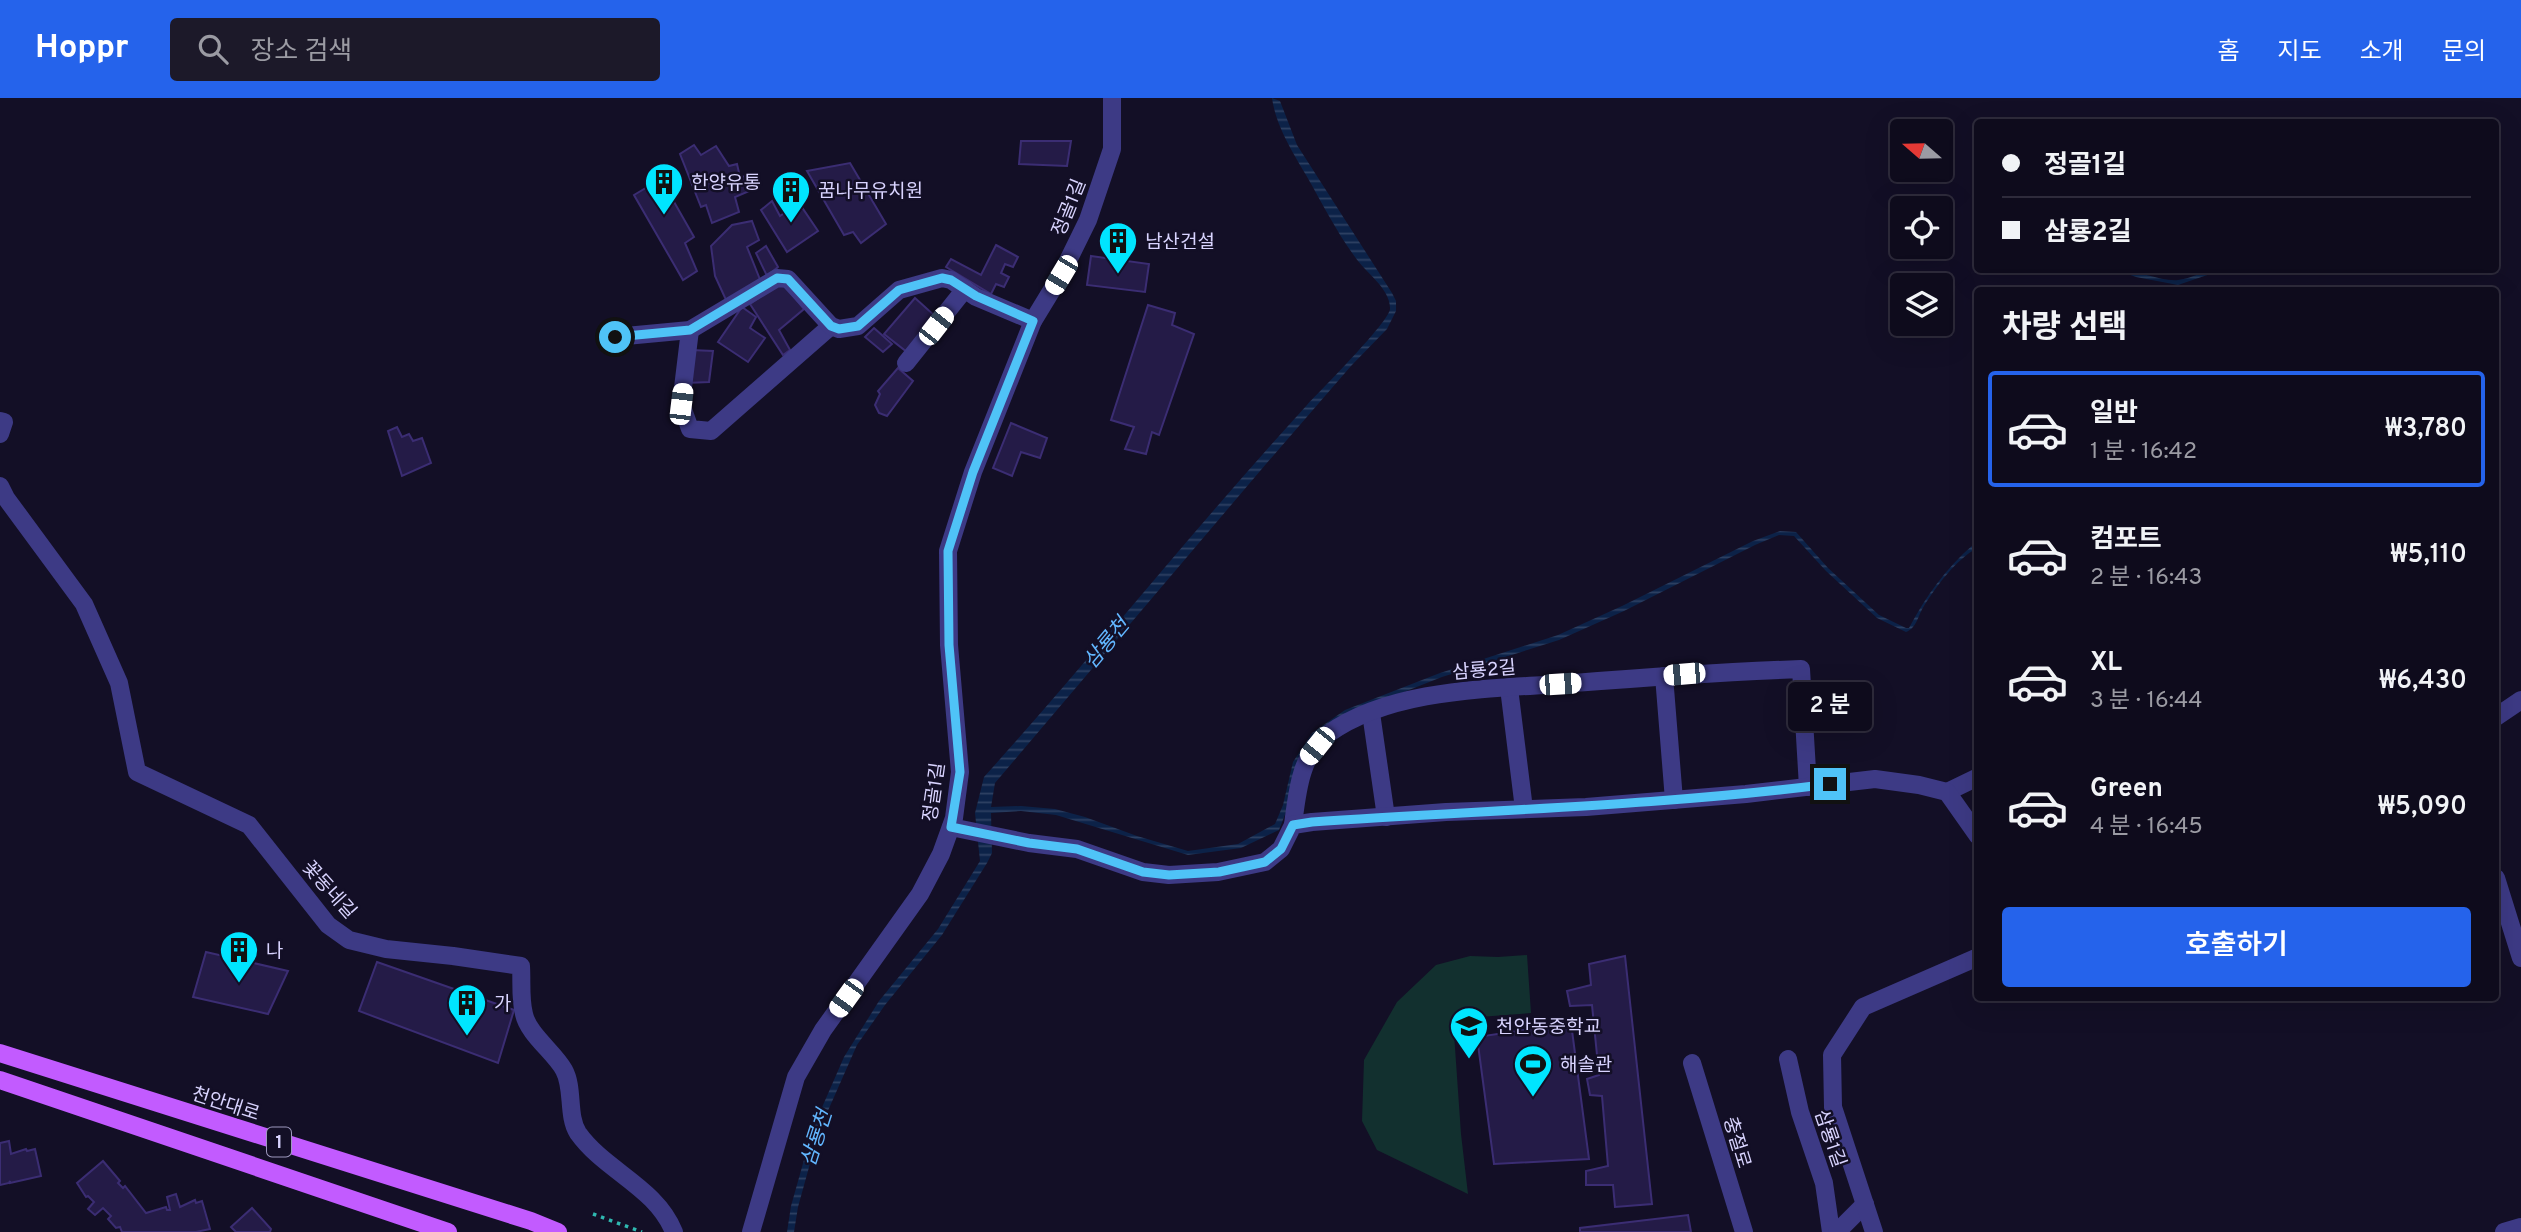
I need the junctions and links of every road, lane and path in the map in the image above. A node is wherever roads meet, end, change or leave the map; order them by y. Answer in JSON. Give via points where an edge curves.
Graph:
{"nodes":[{"id":1,"x":1113,"y":98,"type":"edge"},
{"id":2,"x":965,"y":289,"type":"junction"},
{"id":3,"x":1033,"y":321,"type":"junction"},
{"id":4,"x":831,"y":326,"type":"junction"},
{"id":5,"x":690,"y":330,"type":"junction"},
{"id":6,"x":615,"y":337,"type":"dead end"},
{"id":7,"x":906,"y":363,"type":"dead end"},
{"id":8,"x":0,"y":421,"type":"edge"},
{"id":9,"x":0,"y":434,"type":"edge"},
{"id":10,"x":0,"y":486,"type":"edge"},
{"id":11,"x":1664,"y":676,"type":"junction"},
{"id":12,"x":1509,"y":688,"type":"junction"},
{"id":13,"x":2521,"y":700,"type":"edge"},
{"id":14,"x":1371,"y":713,"type":"junction"},
{"id":15,"x":2499,"y":715,"type":"edge"},
{"id":16,"x":1974,"y":779,"type":"edge"},
{"id":17,"x":1808,"y":787,"type":"junction"},
{"id":18,"x":1947,"y":792,"type":"junction"},
{"id":19,"x":1674,"y":800,"type":"junction"},
{"id":20,"x":1524,"y":809,"type":"junction"},
{"id":21,"x":1386,"y":817,"type":"junction"},
{"id":22,"x":1293,"y":825,"type":"junction"},
{"id":23,"x":951,"y":827,"type":"junction"},
{"id":24,"x":1974,"y":830,"type":"edge"},
{"id":25,"x":2499,"y":885,"type":"edge"},
{"id":26,"x":2516,"y":925,"type":"edge"},
{"id":27,"x":2521,"y":958,"type":"edge"},
{"id":28,"x":1974,"y":959,"type":"edge"},
{"id":29,"x":0,"y":1053,"type":"edge"},
{"id":30,"x":1788,"y":1059,"type":"dead end"},
{"id":31,"x":1692,"y":1063,"type":"dead end"},
{"id":32,"x":0,"y":1080,"type":"edge"},
{"id":33,"x":1865,"y":1204,"type":"junction"},
{"id":34,"x":593,"y":1214,"type":"dead end"},
{"id":35,"x":625,"y":1226,"type":"junction"},
{"id":36,"x":2521,"y":1227,"type":"edge"},
{"id":37,"x":448,"y":1232,"type":"edge"},
{"id":38,"x":558,"y":1232,"type":"edge"},
{"id":39,"x":623,"y":1232,"type":"edge"},
{"id":40,"x":642,"y":1232,"type":"edge"},
{"id":41,"x":674,"y":1232,"type":"edge"},
{"id":42,"x":751,"y":1232,"type":"edge"},
{"id":43,"x":1744,"y":1232,"type":"edge"},
{"id":44,"x":1831,"y":1232,"type":"edge"},
{"id":45,"x":1837,"y":1232,"type":"edge"},
{"id":46,"x":1874,"y":1232,"type":"edge"},
{"id":47,"x":2504,"y":1232,"type":"edge"}],
"edges":[{"from":1,"to":3,"type":"street","name":"정골1길","via":[[1112,149],[1088,220]]},
{"from":2,"to":3,"type":"street"},
{"from":2,"to":4,"type":"street","via":[[942,278],[928,281],[899,290],[858,326]]},
{"from":2,"to":7,"type":"street"},
{"from":3,"to":23,"type":"street","name":"정골1길","via":[[973,472],[948,551],[949,645],[960,772]]},
{"from":4,"to":5,"type":"street","via":[[788,279],[777,278]]},
{"from":4,"to":5,"type":"street","via":[[711,431],[690,429],[681,404]]},
{"from":5,"to":6,"type":"street"},
{"from":8,"to":9,"type":"street","via":[[4,422]]},
{"from":10,"to":41,"type":"street","name":"꽃동네길","via":[[84,604],[119,683],[137,772],[249,825],[328,925],[349,940],[386,950],[522,966],[524,1016],[565,1071],[577,1131],[647,1194],[669,1218]]},
{"from":11,"to":12,"type":"street","name":"삼룡2길"},
{"from":11,"to":17,"type":"street","name":"삼룡2길","via":[[1801,669]]},
{"from":11,"to":19,"type":"street"},
{"from":12,"to":14,"type":"street","name":"삼룡2길","via":[[1445,694]]},
{"from":12,"to":20,"type":"street"},
{"from":13,"to":15,"type":"street"},
{"from":14,"to":21,"type":"street"},
{"from":14,"to":22,"type":"street","name":"삼룡2길","via":[[1326,735],[1308,757]]},
{"from":16,"to":18,"type":"street"},
{"from":17,"to":18,"type":"street","via":[[1875,779]]},
{"from":17,"to":19,"type":"street"},
{"from":18,"to":24,"type":"street"},
{"from":19,"to":20,"type":"street"},
{"from":20,"to":21,"type":"street"},
{"from":21,"to":22,"type":"street"},
{"from":22,"to":23,"type":"street","name":"삼룡2길","via":[[1281,849],[1265,862],[1219,872],[1169,875],[1143,872],[1077,849]]},
{"from":23,"to":42,"type":"street","name":"정골1길","via":[[919,894],[823,1030],[796,1077]]},
{"from":25,"to":26,"type":"street"},
{"from":26,"to":27,"type":"street"},
{"from":28,"to":33,"type":"street","via":[[1863,1007],[1832,1055],[1833,1107]]},
{"from":29,"to":38,"type":"main road","name":"천안대로","number":"1"},
{"from":30,"to":44,"type":"street","name":"삼룡1길","via":[[1824,1183]]},
{"from":31,"to":43,"type":"street","name":"충절로"},
{"from":32,"to":37,"type":"main road","number":"1"},
{"from":33,"to":45,"type":"street"},
{"from":33,"to":46,"type":"street"},
{"from":34,"to":35,"type":"path"},
{"from":35,"to":39,"type":"path"},
{"from":35,"to":40,"type":"path"},
{"from":36,"to":47,"type":"street"}]}
